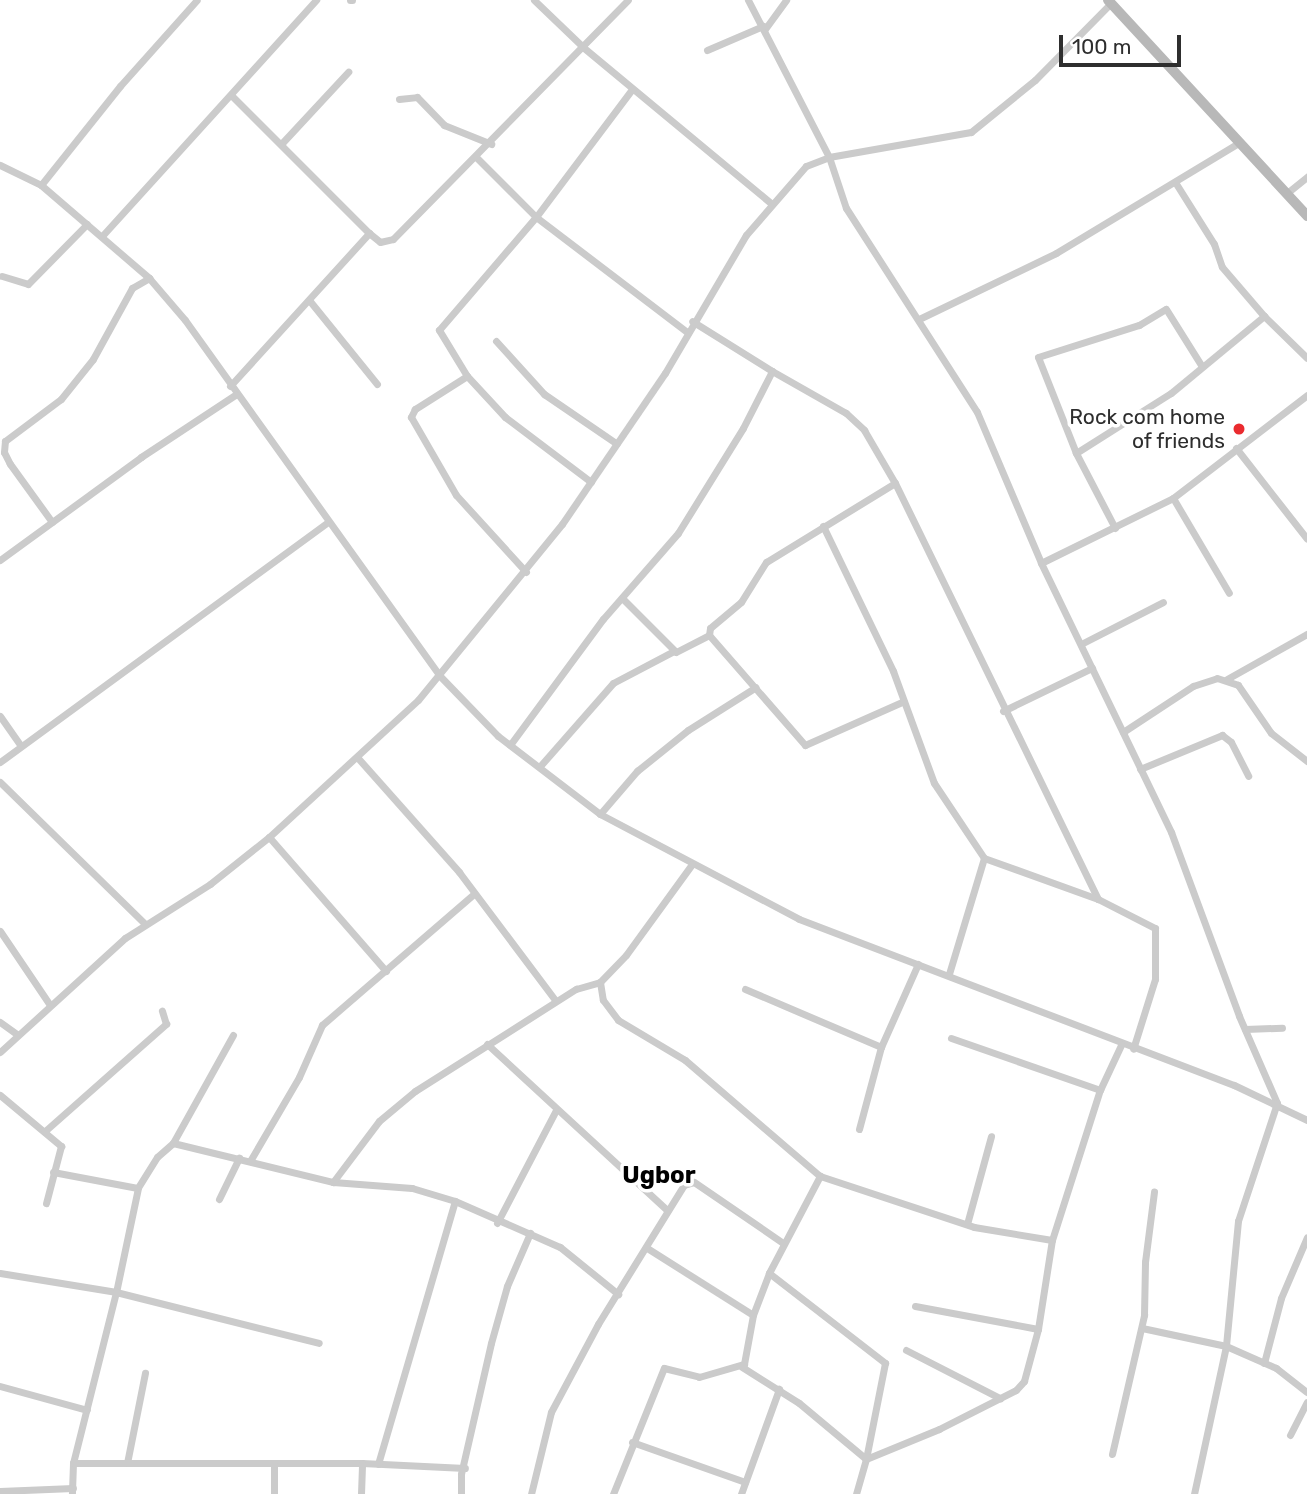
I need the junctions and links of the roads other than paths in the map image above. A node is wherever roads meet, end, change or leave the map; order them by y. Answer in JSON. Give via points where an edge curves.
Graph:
{"nodes":[{"id":1,"x":197,"y":0,"type":"edge"},
{"id":2,"x":316,"y":0,"type":"edge"},
{"id":3,"x":534,"y":0,"type":"edge"},
{"id":4,"x":628,"y":0,"type":"edge"},
{"id":5,"x":748,"y":0,"type":"edge"},
{"id":6,"x":786,"y":0,"type":"edge"},
{"id":7,"x":1112,"y":2,"type":"edge"},
{"id":8,"x":764,"y":27,"type":"junction"},
{"id":9,"x":584,"y":48,"type":"junction"},
{"id":10,"x":707,"y":50,"type":"dead end"},
{"id":11,"x":348,"y":72,"type":"dead end"},
{"id":12,"x":632,"y":89,"type":"junction"},
{"id":13,"x":232,"y":96,"type":"junction"},
{"id":14,"x":399,"y":99,"type":"dead end"},
{"id":15,"x":283,"y":142,"type":"junction"},
{"id":16,"x":1240,"y":142,"type":"junction"},
{"id":17,"x":491,"y":144,"type":"junction"},
{"id":18,"x":477,"y":156,"type":"junction"},
{"id":19,"x":829,"y":157,"type":"junction"},
{"id":20,"x":0,"y":165,"type":"edge"},
{"id":21,"x":1307,"y":177,"type":"edge"},
{"id":22,"x":1175,"y":182,"type":"junction"},
{"id":23,"x":41,"y":185,"type":"junction"},
{"id":24,"x":1287,"y":193,"type":"junction"},
{"id":25,"x":771,"y":203,"type":"junction"},
{"id":26,"x":1307,"y":216,"type":"edge"},
{"id":27,"x":536,"y":217,"type":"junction"},
{"id":28,"x":87,"y":224,"type":"junction"},
{"id":29,"x":369,"y":233,"type":"junction"},
{"id":30,"x":102,"y":236,"type":"junction"},
{"id":31,"x":2,"y":276,"type":"edge"},
{"id":32,"x":149,"y":278,"type":"junction"},
{"id":33,"x":309,"y":300,"type":"junction"},
{"id":34,"x":1264,"y":316,"type":"junction"},
{"id":35,"x":919,"y":318,"type":"junction"},
{"id":36,"x":692,"y":321,"type":"junction"},
{"id":37,"x":688,"y":333,"type":"junction"},
{"id":38,"x":496,"y":341,"type":"dead end"},
{"id":39,"x":1307,"y":358,"type":"edge"},
{"id":40,"x":1201,"y":365,"type":"junction"},
{"id":41,"x":772,"y":371,"type":"junction"},
{"id":42,"x":467,"y":376,"type":"junction"},
{"id":43,"x":377,"y":384,"type":"dead end"},
{"id":44,"x":230,"y":386,"type":"junction"},
{"id":45,"x":235,"y":395,"type":"junction"},
{"id":46,"x":1307,"y":395,"type":"edge"},
{"id":47,"x":617,"y":444,"type":"junction"},
{"id":48,"x":1236,"y":448,"type":"junction"},
{"id":49,"x":1076,"y":453,"type":"junction"},
{"id":50,"x":591,"y":482,"type":"junction"},
{"id":51,"x":895,"y":484,"type":"junction"},
{"id":52,"x":1173,"y":498,"type":"junction"},
{"id":53,"x":52,"y":522,"type":"junction"},
{"id":54,"x":328,"y":522,"type":"junction"},
{"id":55,"x":823,"y":526,"type":"junction"},
{"id":56,"x":1115,"y":528,"type":"junction"},
{"id":57,"x":1307,"y":539,"type":"edge"},
{"id":58,"x":0,"y":560,"type":"edge"},
{"id":59,"x":1041,"y":563,"type":"junction"},
{"id":60,"x":526,"y":572,"type":"junction"},
{"id":61,"x":1229,"y":593,"type":"dead end"},
{"id":62,"x":622,"y":598,"type":"junction"},
{"id":63,"x":1163,"y":602,"type":"dead end"},
{"id":64,"x":709,"y":635,"type":"junction"},
{"id":65,"x":1306,"y":636,"type":"edge"},
{"id":66,"x":1081,"y":644,"type":"junction"},
{"id":67,"x":674,"y":650,"type":"junction"},
{"id":68,"x":1092,"y":668,"type":"junction"},
{"id":69,"x":439,"y":675,"type":"junction"},
{"id":70,"x":1227,"y":680,"type":"junction"},
{"id":71,"x":756,"y":687,"type":"junction"},
{"id":72,"x":902,"y":702,"type":"junction"},
{"id":73,"x":1003,"y":711,"type":"junction"},
{"id":74,"x":0,"y":716,"type":"edge"},
{"id":75,"x":1123,"y":732,"type":"junction"},
{"id":76,"x":20,"y":745,"type":"junction"},
{"id":77,"x":510,"y":745,"type":"junction"},
{"id":78,"x":357,"y":757,"type":"junction"},
{"id":79,"x":1307,"y":761,"type":"edge"},
{"id":80,"x":0,"y":762,"type":"edge"},
{"id":81,"x":541,"y":765,"type":"junction"},
{"id":82,"x":1140,"y":769,"type":"junction"},
{"id":83,"x":1248,"y":776,"type":"dead end"},
{"id":84,"x":0,"y":782,"type":"edge"},
{"id":85,"x":600,"y":814,"type":"junction"},
{"id":86,"x":269,"y":837,"type":"junction"},
{"id":87,"x":984,"y":858,"type":"junction"},
{"id":88,"x":692,"y":864,"type":"junction"},
{"id":89,"x":474,"y":894,"type":"junction"},
{"id":90,"x":1097,"y":899,"type":"junction"},
{"id":91,"x":144,"y":923,"type":"junction"},
{"id":92,"x":0,"y":931,"type":"edge"},
{"id":93,"x":918,"y":964,"type":"junction"},
{"id":94,"x":386,"y":971,"type":"junction"},
{"id":95,"x":949,"y":974,"type":"junction"},
{"id":96,"x":600,"y":982,"type":"junction"},
{"id":97,"x":745,"y":989,"type":"dead end"},
{"id":98,"x":556,"y":1001,"type":"junction"},
{"id":99,"x":50,"y":1005,"type":"junction"},
{"id":100,"x":162,"y":1011,"type":"dead end"},
{"id":101,"x":0,"y":1022,"type":"edge"},
{"id":102,"x":1282,"y":1028,"type":"dead end"},
{"id":103,"x":1245,"y":1029,"type":"junction"},
{"id":104,"x":18,"y":1035,"type":"junction"},
{"id":105,"x":233,"y":1035,"type":"dead end"},
{"id":106,"x":951,"y":1038,"type":"dead end"},
{"id":107,"x":487,"y":1044,"type":"junction"},
{"id":108,"x":1121,"y":1045,"type":"junction"},
{"id":109,"x":881,"y":1047,"type":"junction"},
{"id":110,"x":1133,"y":1049,"type":"junction"},
{"id":111,"x":0,"y":1052,"type":"edge"},
{"id":112,"x":1100,"y":1090,"type":"junction"},
{"id":113,"x":0,"y":1096,"type":"edge"},
{"id":114,"x":1277,"y":1103,"type":"junction"},
{"id":115,"x":556,"y":1110,"type":"junction"},
{"id":116,"x":1307,"y":1120,"type":"edge"},
{"id":117,"x":859,"y":1129,"type":"dead end"},
{"id":118,"x":45,"y":1131,"type":"junction"},
{"id":119,"x":991,"y":1136,"type":"dead end"},
{"id":120,"x":173,"y":1143,"type":"junction"},
{"id":121,"x":239,"y":1158,"type":"junction"},
{"id":122,"x":250,"y":1161,"type":"junction"},
{"id":123,"x":53,"y":1172,"type":"junction"},
{"id":124,"x":820,"y":1176,"type":"junction"},
{"id":125,"x":334,"y":1182,"type":"junction"},
{"id":126,"x":138,"y":1188,"type":"junction"},
{"id":127,"x":1154,"y":1192,"type":"dead end"},
{"id":128,"x":219,"y":1199,"type":"dead end"},
{"id":129,"x":455,"y":1202,"type":"junction"},
{"id":130,"x":46,"y":1203,"type":"dead end"},
{"id":131,"x":667,"y":1210,"type":"junction"},
{"id":132,"x":497,"y":1223,"type":"junction"},
{"id":133,"x":967,"y":1224,"type":"junction"},
{"id":134,"x":530,"y":1233,"type":"junction"},
{"id":135,"x":1307,"y":1237,"type":"edge"},
{"id":136,"x":1052,"y":1240,"type":"junction"},
{"id":137,"x":783,"y":1243,"type":"junction"},
{"id":138,"x":647,"y":1248,"type":"junction"},
{"id":139,"x":0,"y":1273,"type":"edge"},
{"id":140,"x":769,"y":1273,"type":"junction"},
{"id":141,"x":116,"y":1292,"type":"junction"},
{"id":142,"x":618,"y":1294,"type":"junction"},
{"id":143,"x":915,"y":1306,"type":"dead end"},
{"id":144,"x":754,"y":1315,"type":"junction"},
{"id":145,"x":1142,"y":1328,"type":"junction"},
{"id":146,"x":1038,"y":1329,"type":"junction"},
{"id":147,"x":318,"y":1343,"type":"dead end"},
{"id":148,"x":1226,"y":1346,"type":"junction"},
{"id":149,"x":905,"y":1350,"type":"dead end"},
{"id":150,"x":1264,"y":1363,"type":"junction"},
{"id":151,"x":742,"y":1367,"type":"junction"},
{"id":152,"x":145,"y":1373,"type":"dead end"},
{"id":153,"x":0,"y":1386,"type":"edge"},
{"id":154,"x":779,"y":1389,"type":"junction"},
{"id":155,"x":1307,"y":1392,"type":"edge"},
{"id":156,"x":1000,"y":1398,"type":"junction"},
{"id":157,"x":1307,"y":1402,"type":"edge"},
{"id":158,"x":88,"y":1410,"type":"junction"},
{"id":159,"x":1290,"y":1435,"type":"dead end"},
{"id":160,"x":632,"y":1442,"type":"junction"},
{"id":161,"x":1112,"y":1454,"type":"dead end"},
{"id":162,"x":866,"y":1459,"type":"junction"},
{"id":163,"x":73,"y":1462,"type":"junction"},
{"id":164,"x":127,"y":1463,"type":"junction"},
{"id":165,"x":362,"y":1463,"type":"junction"},
{"id":166,"x":378,"y":1464,"type":"junction"},
{"id":167,"x":274,"y":1465,"type":"junction"},
{"id":168,"x":465,"y":1468,"type":"junction"},
{"id":169,"x":745,"y":1482,"type":"junction"},
{"id":170,"x":72,"y":1491,"type":"edge"},
{"id":171,"x":0,"y":1492,"type":"edge"},
{"id":172,"x":274,"y":1494,"type":"edge"},
{"id":173,"x":361,"y":1494,"type":"edge"},
{"id":174,"x":461,"y":1494,"type":"edge"},
{"id":175,"x":531,"y":1494,"type":"edge"},
{"id":176,"x":613,"y":1494,"type":"edge"},
{"id":177,"x":741,"y":1494,"type":"edge"},
{"id":178,"x":856,"y":1494,"type":"edge"},
{"id":179,"x":1194,"y":1494,"type":"edge"}],
"edges":[{"from":1,"to":23,"type":"street"},
{"from":2,"to":13,"type":"street"},
{"from":3,"to":9,"type":"street"},
{"from":4,"to":9,"type":"street"},
{"from":5,"to":8,"type":"street"},
{"from":6,"to":8,"type":"street"},
{"from":7,"to":16,"type":"street"},
{"from":7,"to":19,"type":"street","via":[[1035,80],[971,132]]},
{"from":8,"to":10,"type":"street"},
{"from":8,"to":19,"type":"street"},
{"from":9,"to":12,"type":"street"},
{"from":9,"to":17,"type":"street"},
{"from":11,"to":15,"type":"street"},
{"from":12,"to":25,"type":"street"},
{"from":12,"to":27,"type":"street"},
{"from":13,"to":15,"type":"street"},
{"from":13,"to":30,"type":"street"},
{"from":14,"to":17,"type":"street","via":[[417,97],[444,125]]},
{"from":15,"to":29,"type":"street"},
{"from":16,"to":22,"type":"street"},
{"from":16,"to":24,"type":"street"},
{"from":17,"to":18,"type":"street"},
{"from":18,"to":27,"type":"street"},
{"from":18,"to":29,"type":"street","via":[[393,239],[380,242]]},
{"from":19,"to":25,"type":"street","via":[[806,166]]},
{"from":19,"to":35,"type":"street","via":[[846,208]]},
{"from":20,"to":23,"type":"street"},
{"from":21,"to":24,"type":"street"},
{"from":22,"to":34,"type":"street","via":[[1214,244],[1222,267]]},
{"from":22,"to":35,"type":"street","via":[[1056,253]]},
{"from":23,"to":28,"type":"street"},
{"from":24,"to":26,"type":"street"},
{"from":25,"to":36,"type":"street"},
{"from":27,"to":37,"type":"street"},
{"from":27,"to":42,"type":"street","via":[[439,330]]},
{"from":28,"to":30,"type":"street"},
{"from":28,"to":31,"type":"street","via":[[28,284]]},
{"from":29,"to":33,"type":"street"},
{"from":30,"to":32,"type":"street"},
{"from":32,"to":44,"type":"street"},
{"from":32,"to":53,"type":"street","via":[[132,288],[93,359],[61,399],[5,441],[10,464]]},
{"from":33,"to":43,"type":"street"},
{"from":33,"to":44,"type":"street"},
{"from":34,"to":39,"type":"street"},
{"from":34,"to":40,"type":"street"},
{"from":35,"to":59,"type":"street","via":[[971,400]]},
{"from":36,"to":37,"type":"street"},
{"from":36,"to":41,"type":"street"},
{"from":37,"to":47,"type":"street"},
{"from":38,"to":47,"type":"street","via":[[544,394]]},
{"from":40,"to":49,"type":"street","via":[[1171,393]]},
{"from":40,"to":49,"type":"street","via":[[1166,309],[1139,325],[1038,358]]},
{"from":41,"to":51,"type":"street","via":[[846,413],[864,430]]},
{"from":41,"to":62,"type":"street","via":[[678,533]]},
{"from":42,"to":50,"type":"street","via":[[505,417]]},
{"from":42,"to":60,"type":"street","via":[[415,409],[411,417],[456,495]]},
{"from":44,"to":45,"type":"street"},
{"from":45,"to":53,"type":"street"},
{"from":45,"to":54,"type":"street"},
{"from":46,"to":48,"type":"street"},
{"from":47,"to":50,"type":"street"},
{"from":48,"to":52,"type":"street"},
{"from":48,"to":57,"type":"street"},
{"from":49,"to":56,"type":"street"},
{"from":50,"to":60,"type":"street"},
{"from":51,"to":55,"type":"street"},
{"from":51,"to":73,"type":"street"},
{"from":52,"to":56,"type":"street"},
{"from":52,"to":61,"type":"street"},
{"from":53,"to":58,"type":"street"},
{"from":54,"to":69,"type":"street"},
{"from":54,"to":76,"type":"street"},
{"from":55,"to":64,"type":"street","via":[[766,562],[741,602],[710,628]]},
{"from":55,"to":72,"type":"street","via":[[893,671]]},
{"from":56,"to":59,"type":"street"},
{"from":59,"to":66,"type":"street"},
{"from":60,"to":69,"type":"street"},
{"from":62,"to":67,"type":"street"},
{"from":62,"to":77,"type":"street"},
{"from":63,"to":66,"type":"street"},
{"from":64,"to":67,"type":"street"},
{"from":64,"to":71,"type":"street"},
{"from":65,"to":70,"type":"street"},
{"from":66,"to":68,"type":"street"},
{"from":67,"to":81,"type":"street","via":[[612,683]]},
{"from":68,"to":73,"type":"street"},
{"from":68,"to":75,"type":"street"},
{"from":69,"to":77,"type":"street"},
{"from":69,"to":78,"type":"street"},
{"from":70,"to":75,"type":"street","via":[[1217,678],[1193,686]]},
{"from":70,"to":79,"type":"street","via":[[1238,685],[1271,733]]},
{"from":71,"to":72,"type":"street","via":[[805,745]]},
{"from":71,"to":85,"type":"street","via":[[688,730],[637,771]]},
{"from":72,"to":87,"type":"street","via":[[934,783]]},
{"from":73,"to":90,"type":"street"},
{"from":74,"to":76,"type":"street"},
{"from":75,"to":82,"type":"street"},
{"from":76,"to":80,"type":"street"},
{"from":77,"to":81,"type":"street"},
{"from":78,"to":86,"type":"street"},
{"from":78,"to":89,"type":"street"},
{"from":81,"to":85,"type":"street"},
{"from":82,"to":83,"type":"street","via":[[1222,735],[1231,742]]},
{"from":82,"to":103,"type":"street","via":[[1195,889]]},
{"from":84,"to":91,"type":"street"},
{"from":85,"to":88,"type":"street"},
{"from":86,"to":91,"type":"street","via":[[210,884]]},
{"from":86,"to":94,"type":"street"},
{"from":87,"to":90,"type":"street"},
{"from":87,"to":95,"type":"street"},
{"from":88,"to":93,"type":"street","via":[[799,919]]},
{"from":88,"to":96,"type":"street","via":[[626,955]]},
{"from":89,"to":94,"type":"street"},
{"from":89,"to":98,"type":"street"},
{"from":90,"to":110,"type":"street","via":[[1155,928],[1155,979]]},
{"from":91,"to":99,"type":"street"},
{"from":92,"to":99,"type":"street"},
{"from":93,"to":95,"type":"street"},
{"from":93,"to":109,"type":"street"},
{"from":94,"to":122,"type":"street","via":[[322,1025],[299,1077]]},
{"from":95,"to":108,"type":"street"},
{"from":96,"to":98,"type":"street"},
{"from":96,"to":124,"type":"street","via":[[603,1000],[618,1020],[685,1060]]},
{"from":97,"to":109,"type":"street"},
{"from":98,"to":107,"type":"street"},
{"from":99,"to":104,"type":"street"},
{"from":100,"to":118,"type":"street","via":[[166,1024]]},
{"from":101,"to":104,"type":"street"},
{"from":102,"to":103,"type":"street"},
{"from":103,"to":114,"type":"street"},
{"from":104,"to":111,"type":"street"},
{"from":105,"to":120,"type":"street"},
{"from":106,"to":112,"type":"street"},
{"from":107,"to":115,"type":"street"},
{"from":107,"to":125,"type":"street","via":[[415,1091],[379,1121]]},
{"from":108,"to":110,"type":"street"},
{"from":108,"to":112,"type":"street"},
{"from":109,"to":117,"type":"street"},
{"from":110,"to":114,"type":"street"},
{"from":112,"to":136,"type":"street"},
{"from":113,"to":118,"type":"street"},
{"from":114,"to":116,"type":"street","via":[[1282,1110]]},
{"from":114,"to":148,"type":"street","via":[[1238,1221]]},
{"from":115,"to":131,"type":"street"},
{"from":115,"to":132,"type":"street"},
{"from":118,"to":123,"type":"street","via":[[61,1146]]},
{"from":119,"to":133,"type":"street"},
{"from":120,"to":121,"type":"street"},
{"from":120,"to":126,"type":"street","via":[[157,1157]]},
{"from":121,"to":122,"type":"street"},
{"from":121,"to":128,"type":"street"},
{"from":122,"to":125,"type":"street"},
{"from":123,"to":126,"type":"street"},
{"from":123,"to":130,"type":"street"},
{"from":124,"to":133,"type":"street"},
{"from":124,"to":137,"type":"street"},
{"from":125,"to":129,"type":"street","via":[[412,1188]]},
{"from":126,"to":141,"type":"street"},
{"from":127,"to":145,"type":"street"},
{"from":129,"to":132,"type":"street"},
{"from":129,"to":166,"type":"street"},
{"from":131,"to":137,"type":"street","via":[[684,1185],[694,1182]]},
{"from":131,"to":138,"type":"street"},
{"from":132,"to":134,"type":"street"},
{"from":133,"to":136,"type":"street"},
{"from":134,"to":142,"type":"street","via":[[560,1247]]},
{"from":134,"to":168,"type":"street","via":[[494,1331]]},
{"from":135,"to":150,"type":"street","via":[[1280,1297]]},
{"from":136,"to":146,"type":"street"},
{"from":137,"to":140,"type":"street"},
{"from":138,"to":142,"type":"street"},
{"from":138,"to":144,"type":"street"},
{"from":139,"to":141,"type":"street"},
{"from":140,"to":144,"type":"street"},
{"from":140,"to":162,"type":"street","via":[[885,1363]]},
{"from":141,"to":147,"type":"street"},
{"from":141,"to":158,"type":"street"},
{"from":142,"to":175,"type":"street","via":[[551,1412]]},
{"from":143,"to":146,"type":"street"},
{"from":144,"to":151,"type":"street"},
{"from":145,"to":148,"type":"street"},
{"from":145,"to":161,"type":"street"},
{"from":146,"to":156,"type":"street","via":[[1024,1381]]},
{"from":148,"to":150,"type":"street"},
{"from":148,"to":179,"type":"street"},
{"from":149,"to":156,"type":"street"},
{"from":150,"to":155,"type":"street"},
{"from":151,"to":154,"type":"street"},
{"from":151,"to":160,"type":"street","via":[[699,1377],[664,1368]]},
{"from":152,"to":164,"type":"street"},
{"from":153,"to":158,"type":"street"},
{"from":154,"to":162,"type":"street"},
{"from":154,"to":169,"type":"street"},
{"from":156,"to":162,"type":"street"},
{"from":157,"to":159,"type":"street"},
{"from":158,"to":163,"type":"street"},
{"from":160,"to":169,"type":"street"},
{"from":160,"to":176,"type":"street"},
{"from":162,"to":178,"type":"street"},
{"from":163,"to":164,"type":"street"},
{"from":163,"to":170,"type":"street"},
{"from":164,"to":167,"type":"street"},
{"from":165,"to":166,"type":"street"},
{"from":165,"to":167,"type":"street"},
{"from":165,"to":173,"type":"street"},
{"from":166,"to":168,"type":"street"},
{"from":167,"to":172,"type":"street"},
{"from":168,"to":174,"type":"street"},
{"from":169,"to":177,"type":"street"},
{"from":170,"to":171,"type":"street"}]}
